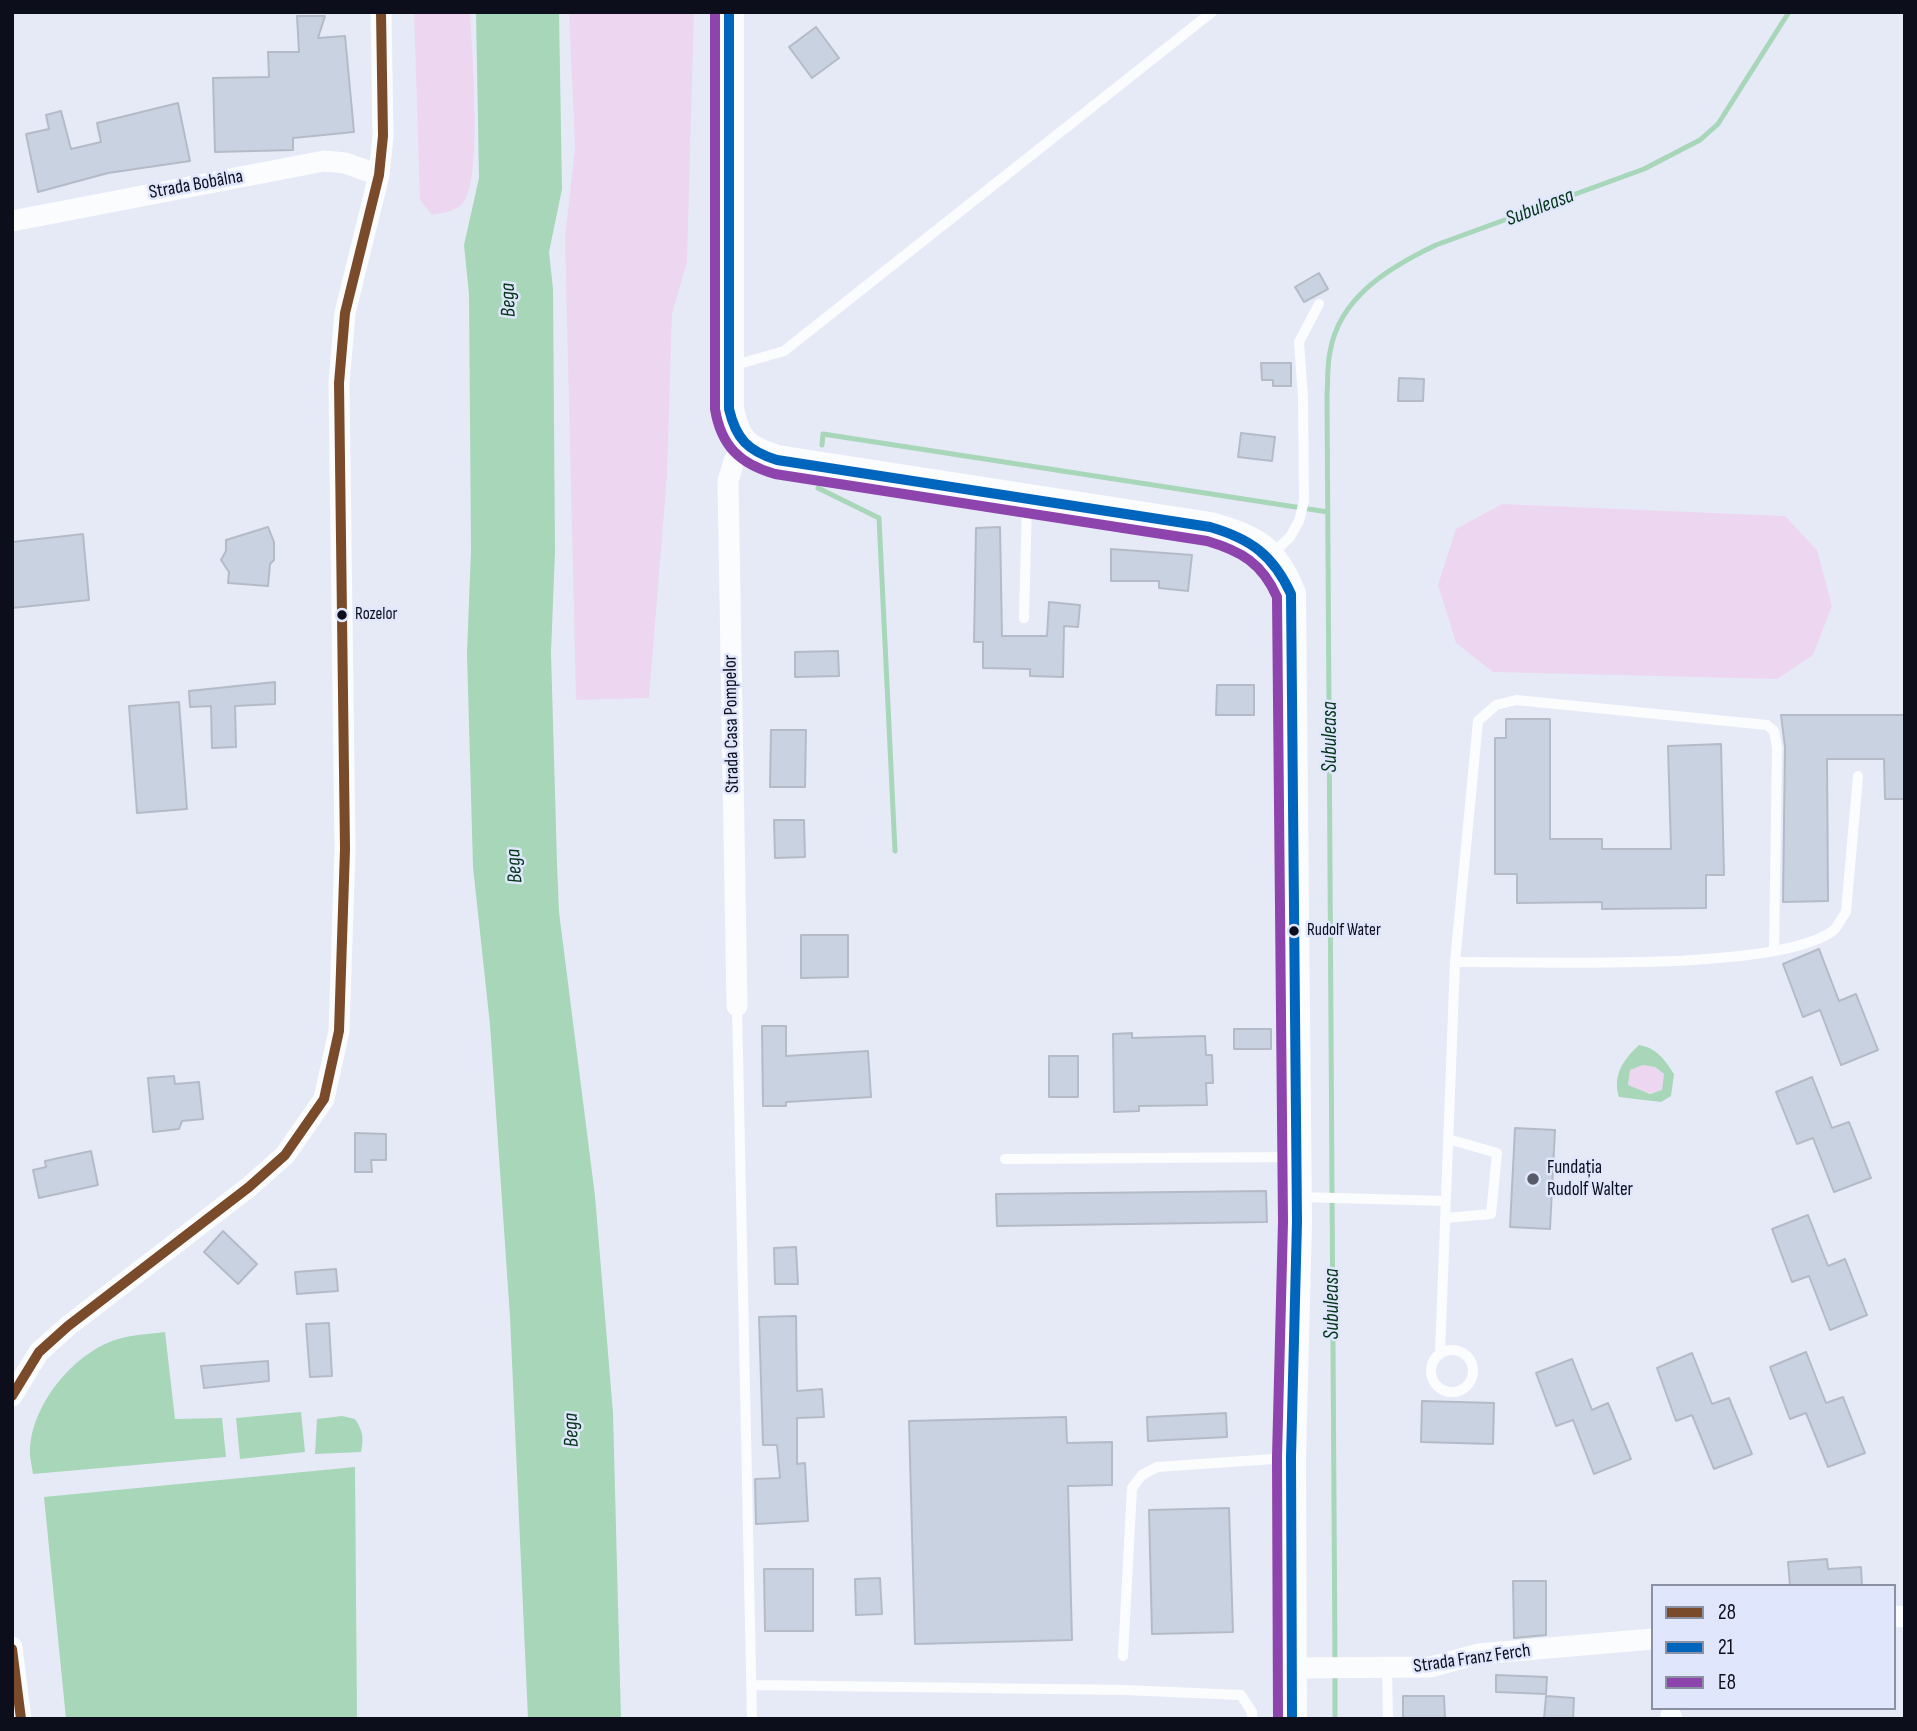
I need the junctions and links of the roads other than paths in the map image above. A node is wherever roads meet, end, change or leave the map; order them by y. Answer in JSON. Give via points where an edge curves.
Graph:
{"nodes":[{"id":1,"x":382,"y":12,"type":"edge"},
{"id":2,"x":729,"y":12,"type":"edge"},
{"id":3,"x":1212,"y":12,"type":"edge"},
{"id":4,"x":379,"y":174,"type":"junction"},
{"id":5,"x":12,"y":221,"type":"edge"},
{"id":6,"x":1319,"y":304,"type":"dead end"},
{"id":7,"x":729,"y":366,"type":"junction"},
{"id":8,"x":745,"y":447,"type":"junction"},
{"id":9,"x":1027,"y":499,"type":"junction"},
{"id":10,"x":1271,"y":556,"type":"junction"},
{"id":11,"x":1024,"y":618,"type":"dead end"},
{"id":12,"x":1858,"y":776,"type":"dead end"},
{"id":13,"x":1774,"y":951,"type":"junction"},
{"id":14,"x":1455,"y":962,"type":"junction"},
{"id":15,"x":737,"y":1006,"type":"joint"},
{"id":16,"x":1448,"y":1139,"type":"junction"},
{"id":17,"x":1297,"y":1157,"type":"junction"},
{"id":18,"x":1005,"y":1159,"type":"dead end"},
{"id":19,"x":1302,"y":1197,"type":"junction"},
{"id":20,"x":1446,"y":1201,"type":"junction"},
{"id":21,"x":1445,"y":1218,"type":"junction"},
{"id":22,"x":1440,"y":1354,"type":"junction"},
{"id":23,"x":12,"y":1396,"type":"edge"},
{"id":24,"x":1291,"y":1457,"type":"junction"},
{"id":25,"x":1651,"y":1639,"type":"edge"},
{"id":26,"x":12,"y":1647,"type":"edge"},
{"id":27,"x":1123,"y":1656,"type":"dead end"},
{"id":28,"x":1304,"y":1668,"type":"junction"},
{"id":29,"x":1387,"y":1668,"type":"junction"},
{"id":30,"x":752,"y":1685,"type":"junction"},
{"id":31,"x":21,"y":1719,"type":"edge"},
{"id":32,"x":752,"y":1719,"type":"edge"},
{"id":33,"x":1252,"y":1719,"type":"edge"},
{"id":34,"x":1292,"y":1719,"type":"edge"},
{"id":35,"x":1388,"y":1719,"type":"edge"}],
"edges":[{"from":1,"to":4,"type":"street"},
{"from":2,"to":7,"type":"street"},
{"from":3,"to":7,"type":"lane","via":[[784,351]]},
{"from":4,"to":5,"type":"street","name":"Strada Bobâlna","via":[[324,161]]},
{"from":4,"to":23,"type":"street","via":[[345,313],[339,383],[345,849],[339,1031],[324,1099],[285,1155],[68,1326],[39,1352]]},
{"from":6,"to":10,"type":"lane","via":[[1299,342],[1304,501],[1290,537]]},
{"from":7,"to":8,"type":"street","via":[[729,409],[734,430]]},
{"from":8,"to":9,"type":"street","via":[[777,460]]},
{"from":8,"to":15,"type":"street","name":"Strada Casa Pompelor","via":[[734,461],[728,481]]},
{"from":9,"to":10,"type":"street","via":[[1210,527],[1257,544]]},
{"from":9,"to":11,"type":"lane"},
{"from":10,"to":17,"type":"street","via":[[1291,594],[1293,620]]},
{"from":12,"to":13,"type":"lane","via":[[1846,912],[1834,930]]},
{"from":13,"to":14,"type":"lane","via":[[1717,960]]},
{"from":13,"to":14,"type":"lane","via":[[1774,731],[1760,723],[1516,700],[1496,705],[1478,721]]},
{"from":14,"to":16,"type":"lane"},
{"from":15,"to":30,"type":"lane"},
{"from":16,"to":20,"type":"lane"},
{"from":16,"to":21,"type":"lane","via":[[1497,1153],[1491,1214]]},
{"from":17,"to":18,"type":"lane"},
{"from":17,"to":19,"type":"street"},
{"from":19,"to":20,"type":"lane"},
{"from":19,"to":24,"type":"street"},
{"from":20,"to":21,"type":"lane"},
{"from":21,"to":22,"type":"lane"},
{"from":22,"to":22,"type":"lane","via":[[1431,1372],[1434,1381],[1441,1389],[1461,1391],[1473,1376],[1473,1365],[1459,1351]]},
{"from":24,"to":27,"type":"lane","via":[[1157,1467],[1142,1475],[1132,1488]]},
{"from":24,"to":28,"type":"street"},
{"from":25,"to":29,"type":"street","name":"Strada Franz Ferch","via":[[1478,1654],[1431,1667]]},
{"from":26,"to":31,"type":"street"},
{"from":28,"to":29,"type":"street","name":"Strada Franz Ferch"},
{"from":28,"to":34,"type":"street"},
{"from":29,"to":35,"type":"lane"},
{"from":30,"to":32,"type":"lane"},
{"from":30,"to":33,"type":"lane","via":[[1241,1695]]}]}
